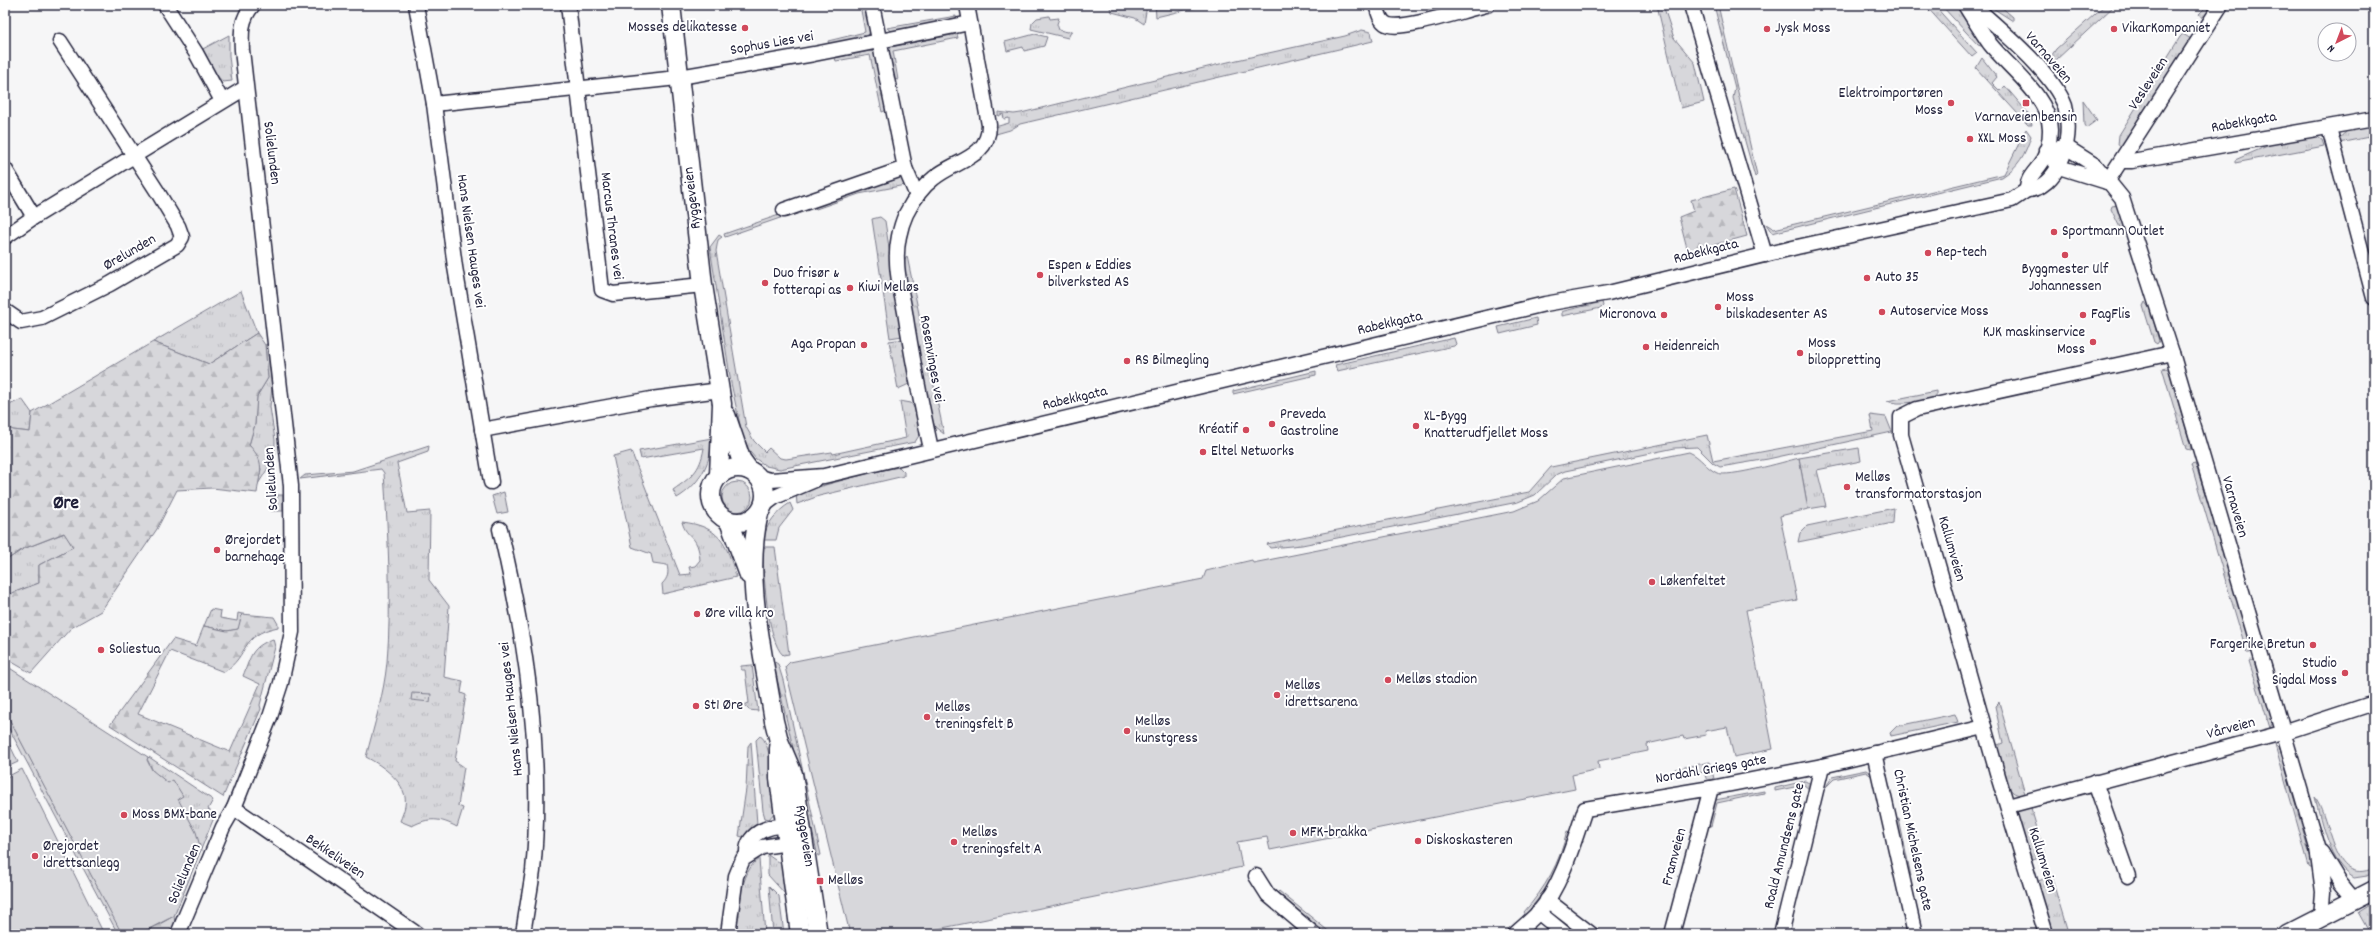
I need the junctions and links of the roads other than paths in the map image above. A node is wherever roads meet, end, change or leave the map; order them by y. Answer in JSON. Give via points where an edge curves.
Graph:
{"nodes":[{"id":1,"x":165,"y":5,"type":"edge"},
{"id":2,"x":253,"y":5,"type":"edge"},
{"id":3,"x":416,"y":5,"type":"edge"},
{"id":4,"x":568,"y":5,"type":"edge"},
{"id":5,"x":671,"y":5,"type":"edge"},
{"id":6,"x":872,"y":5,"type":"edge"},
{"id":7,"x":967,"y":5,"type":"edge"},
{"id":8,"x":1376,"y":5,"type":"edge"},
{"id":9,"x":1487,"y":5,"type":"edge"},
{"id":10,"x":1691,"y":5,"type":"edge"},
{"id":11,"x":1965,"y":5,"type":"edge"},
{"id":12,"x":1973,"y":5,"type":"edge"},
{"id":13,"x":2221,"y":5,"type":"edge"},
{"id":14,"x":970,"y":23,"type":"junction"},
{"id":15,"x":60,"y":41,"type":"dead end"},
{"id":16,"x":879,"y":41,"type":"junction"},
{"id":17,"x":679,"y":77,"type":"junction"},
{"id":18,"x":245,"y":88,"type":"junction"},
{"id":19,"x":578,"y":89,"type":"junction"},
{"id":20,"x":222,"y":101,"type":"junction"},
{"id":21,"x":434,"y":104,"type":"junction"},
{"id":22,"x":2374,"y":119,"type":"edge"},
{"id":23,"x":2329,"y":128,"type":"junction"},
{"id":24,"x":2066,"y":147,"type":"junction"},
{"id":25,"x":2046,"y":150,"type":"junction"},
{"id":26,"x":134,"y":155,"type":"junction"},
{"id":27,"x":2121,"y":161,"type":"junction"},
{"id":28,"x":2059,"y":166,"type":"junction"},
{"id":29,"x":905,"y":168,"type":"junction"},
{"id":30,"x":5,"y":169,"type":"edge"},
{"id":31,"x":2107,"y":182,"type":"junction"},
{"id":32,"x":2027,"y":190,"type":"junction"},
{"id":33,"x":917,"y":196,"type":"junction"},
{"id":34,"x":784,"y":210,"type":"dead end"},
{"id":35,"x":34,"y":217,"type":"junction"},
{"id":36,"x":5,"y":237,"type":"edge"},
{"id":37,"x":1765,"y":255,"type":"junction"},
{"id":38,"x":703,"y":285,"type":"junction"},
{"id":39,"x":2374,"y":298,"type":"edge"},
{"id":40,"x":5,"y":312,"type":"edge"},
{"id":41,"x":2172,"y":354,"type":"junction"},
{"id":42,"x":721,"y":397,"type":"junction"},
{"id":43,"x":482,"y":430,"type":"junction"},
{"id":44,"x":931,"y":449,"type":"junction"},
{"id":45,"x":754,"y":474,"type":"junction"},
{"id":46,"x":719,"y":475,"type":"junction"},
{"id":47,"x":824,"y":476,"type":"junction"},
{"id":48,"x":491,"y":482,"type":"dead end"},
{"id":49,"x":761,"y":510,"type":"junction"},
{"id":50,"x":728,"y":521,"type":"junction"},
{"id":51,"x":500,"y":529,"type":"dead end"},
{"id":52,"x":753,"y":588,"type":"junction"},
{"id":53,"x":2374,"y":703,"type":"edge"},
{"id":54,"x":1984,"y":727,"type":"junction"},
{"id":55,"x":2282,"y":733,"type":"junction"},
{"id":56,"x":779,"y":741,"type":"junction"},
{"id":57,"x":1874,"y":753,"type":"junction"},
{"id":58,"x":1822,"y":766,"type":"junction"},
{"id":59,"x":2095,"y":782,"type":"junction"},
{"id":60,"x":1711,"y":788,"type":"junction"},
{"id":61,"x":2008,"y":806,"type":"junction"},
{"id":62,"x":234,"y":808,"type":"junction"},
{"id":63,"x":784,"y":825,"type":"junction"},
{"id":64,"x":804,"y":831,"type":"junction"},
{"id":65,"x":788,"y":843,"type":"junction"},
{"id":66,"x":2317,"y":847,"type":"junction"},
{"id":67,"x":747,"y":855,"type":"junction"},
{"id":68,"x":1256,"y":876,"type":"dead end"},
{"id":69,"x":2128,"y":876,"type":"dead end"},
{"id":70,"x":2374,"y":890,"type":"edge"},
{"id":71,"x":1547,"y":900,"type":"junction"},
{"id":72,"x":2354,"y":900,"type":"junction"},
{"id":73,"x":1538,"y":912,"type":"junction"},
{"id":74,"x":2321,"y":917,"type":"junction"},
{"id":75,"x":178,"y":934,"type":"edge"},
{"id":76,"x":417,"y":934,"type":"edge"},
{"id":77,"x":523,"y":934,"type":"edge"},
{"id":78,"x":728,"y":934,"type":"edge"},
{"id":79,"x":800,"y":934,"type":"edge"},
{"id":80,"x":818,"y":934,"type":"edge"},
{"id":81,"x":1314,"y":934,"type":"edge"},
{"id":82,"x":1515,"y":934,"type":"edge"},
{"id":83,"x":1565,"y":934,"type":"edge"},
{"id":84,"x":1591,"y":934,"type":"edge"},
{"id":85,"x":1672,"y":934,"type":"edge"},
{"id":86,"x":1781,"y":934,"type":"edge"},
{"id":87,"x":1915,"y":934,"type":"edge"},
{"id":88,"x":2046,"y":934,"type":"edge"},
{"id":89,"x":2288,"y":934,"type":"edge"}],
"edges":[{"from":1,"to":20,"type":"street","via":[[196,53]]},
{"from":2,"to":18,"type":"street","name":"Solielunden","via":[[240,29]]},
{"from":3,"to":21,"type":"street","name":"Hans Nielsen Hauges vei"},
{"from":4,"to":19,"type":"street","name":"Marcus Thranes vei"},
{"from":5,"to":17,"type":"main road","name":"Ryggeveien"},
{"from":6,"to":16,"type":"street"},
{"from":7,"to":14,"type":"street","name":"Rosenvinges vei"},
{"from":8,"to":9,"type":"street","via":[[1380,19],[1394,26]]},
{"from":10,"to":37,"type":"street"},
{"from":11,"to":25,"type":"street","via":[[1990,44],[2030,87],[2045,108],[2050,128]]},
{"from":12,"to":24,"type":"street","name":"Varnaveien","via":[[2004,33],[2056,89],[2065,107],[2068,126]]},
{"from":13,"to":27,"type":"street","name":"Vesleveien"},
{"from":14,"to":16,"type":"street","name":"Sophus Lies vei"},
{"from":14,"to":33,"type":"street","name":"Rosenvinges vei","via":[[989,134],[979,151],[935,177]]},
{"from":15,"to":26,"type":"street"},
{"from":16,"to":17,"type":"street","name":"Sophus Lies vei"},
{"from":16,"to":29,"type":"street"},
{"from":17,"to":19,"type":"street","name":"Sophus Lies vei"},
{"from":17,"to":38,"type":"main road","name":"Ryggeveien"},
{"from":18,"to":20,"type":"street"},
{"from":18,"to":62,"type":"street","name":"Solielunden","via":[[271,294],[291,486],[293,614],[292,632],[281,683]]},
{"from":19,"to":21,"type":"street"},
{"from":19,"to":38,"type":"street","name":"Marcus Thranes vei","via":[[602,290],[613,294]]},
{"from":20,"to":26,"type":"street"},
{"from":21,"to":43,"type":"street","name":"Hans Nielsen Hauges vei","via":[[455,267]]},
{"from":22,"to":23,"type":"street","name":"Rabekkgata"},
{"from":23,"to":27,"type":"street","name":"Rabekkgata","via":[[2132,162]]},
{"from":23,"to":39,"type":"street"},
{"from":24,"to":25,"type":"street"},
{"from":24,"to":28,"type":"street","name":"Varnaveien"},
{"from":24,"to":31,"type":"street","name":"Varnaveien","via":[[2096,166]]},
{"from":25,"to":28,"type":"street"},
{"from":25,"to":32,"type":"street","via":[[2042,162],[2027,180]]},
{"from":26,"to":35,"type":"street"},
{"from":26,"to":40,"type":"street","name":"Ørelunden","via":[[178,226],[182,237],[177,245],[110,284],[42,318],[21,322]]},
{"from":27,"to":31,"type":"street","name":"Vesleveien"},
{"from":28,"to":31,"type":"street","name":"Varnaveien"},
{"from":28,"to":32,"type":"street","name":"Varnaveien","via":[[2037,190]]},
{"from":29,"to":33,"type":"street"},
{"from":29,"to":34,"type":"street"},
{"from":30,"to":35,"type":"street"},
{"from":31,"to":41,"type":"street","name":"Varnaveien","via":[[2122,198]]},
{"from":32,"to":37,"type":"street","name":"Rabekkgata","via":[[2012,200]]},
{"from":33,"to":44,"type":"street","name":"Rosenvinges vei","via":[[906,214],[896,262]]},
{"from":35,"to":36,"type":"street"},
{"from":37,"to":44,"type":"street","name":"Rabekkgata"},
{"from":38,"to":42,"type":"main road","name":"Ryggeveien"},
{"from":41,"to":54,"type":"street","name":"Kallumveien","via":[[1917,409],[1901,418],[1901,435]]},
{"from":41,"to":55,"type":"street","name":"Varnaveien"},
{"from":42,"to":43,"type":"street","via":[[643,401]]},
{"from":42,"to":45,"type":"main road","name":"Ryggeveien","via":[[741,459]]},
{"from":42,"to":46,"type":"main road","name":"Ryggeveien"},
{"from":43,"to":48,"type":"street","name":"Hans Nielsen Hauges vei"},
{"from":44,"to":47,"type":"street","name":"Rabekkgata"},
{"from":45,"to":46,"type":"main road","via":[[741,468]]},
{"from":45,"to":47,"type":"street","name":"Rabekkgata","via":[[772,480]]},
{"from":45,"to":49,"type":"main road","via":[[764,488]]},
{"from":46,"to":50,"type":"main road","via":[[711,489],[711,502],[716,512]]},
{"from":47,"to":49,"type":"street","via":[[775,497]]},
{"from":49,"to":50,"type":"main road","via":[[745,522]]},
{"from":49,"to":52,"type":"main road","name":"Ryggeveien","via":[[753,546]]},
{"from":50,"to":52,"type":"main road","name":"Ryggeveien"},
{"from":51,"to":77,"type":"street","name":"Hans Nielsen Hauges vei","via":[[521,632],[535,756],[533,871]]},
{"from":52,"to":56,"type":"main road","name":"Ryggeveien"},
{"from":53,"to":55,"type":"street","name":"Vårveien"},
{"from":54,"to":57,"type":"street","name":"Nordahl Griegs gate"},
{"from":54,"to":61,"type":"street","name":"Kallumveien"},
{"from":55,"to":59,"type":"street","name":"Vårveien"},
{"from":55,"to":66,"type":"street","name":"Varnaveien"},
{"from":56,"to":63,"type":"main road","name":"Ryggeveien","via":[[779,778]]},
{"from":56,"to":64,"type":"main road","name":"Ryggeveien","via":[[793,774]]},
{"from":57,"to":58,"type":"street","name":"Nordahl Griegs gate"},
{"from":57,"to":87,"type":"street","name":"Christian Michelsens gate"},
{"from":58,"to":60,"type":"street","name":"Nordahl Griegs gate"},
{"from":58,"to":86,"type":"street","name":"Roald Amundsens gate"},
{"from":59,"to":61,"type":"street","name":"Vårveien"},
{"from":59,"to":69,"type":"street"},
{"from":60,"to":71,"type":"street","name":"Nordahl Griegs gate","via":[[1585,809],[1569,856]]},
{"from":60,"to":85,"type":"street","name":"Framveien"},
{"from":61,"to":88,"type":"street","name":"Kallumveien"},
{"from":62,"to":75,"type":"street","name":"Solielunden","via":[[223,827]]},
{"from":62,"to":76,"type":"street","name":"Bekkeliveien"},
{"from":63,"to":64,"type":"street"},
{"from":63,"to":65,"type":"main road","name":"Ryggeveien"},
{"from":63,"to":67,"type":"street","via":[[761,830],[749,841],[746,847]]},
{"from":64,"to":65,"type":"street"},
{"from":64,"to":80,"type":"main road","name":"Ryggeveien"},
{"from":65,"to":67,"type":"street","via":[[762,847]]},
{"from":65,"to":79,"type":"main road","name":"Ryggeveien"},
{"from":66,"to":72,"type":"street"},
{"from":66,"to":74,"type":"street","via":[[2323,892]]},
{"from":67,"to":78,"type":"street","via":[[736,876]]},
{"from":68,"to":81,"type":"street","via":[[1268,895]]},
{"from":70,"to":72,"type":"main road"},
{"from":71,"to":73,"type":"street","name":"Nordahl Griegs gate"},
{"from":71,"to":84,"type":"street"},
{"from":72,"to":74,"type":"main road"},
{"from":73,"to":82,"type":"street","name":"Nordahl Griegs gate"},
{"from":73,"to":83,"type":"street"},
{"from":74,"to":89,"type":"main road"}]}
